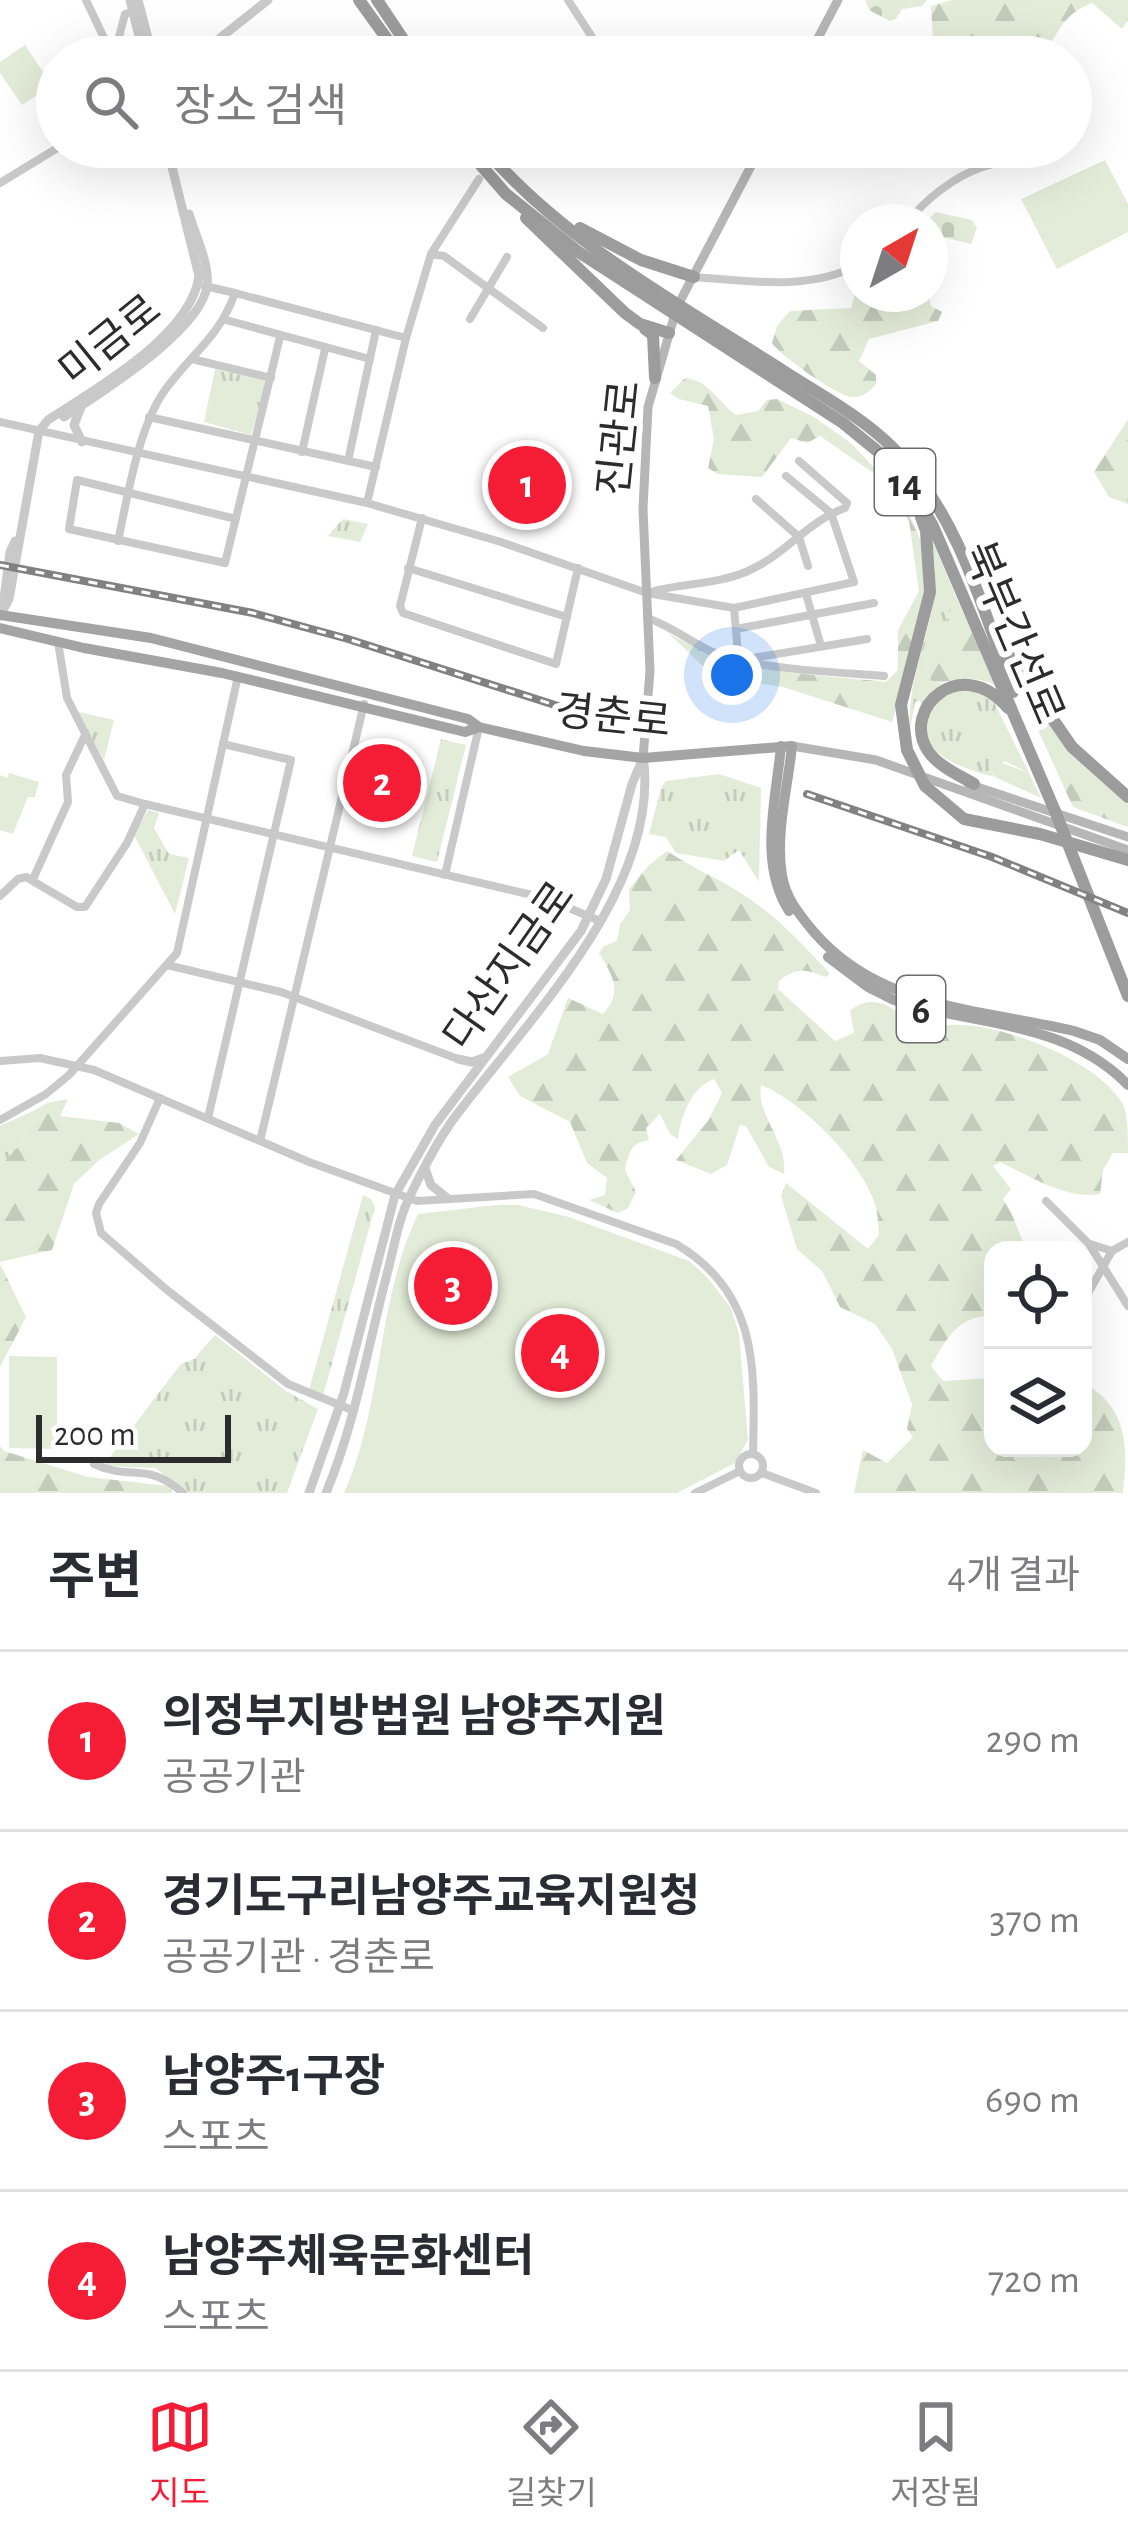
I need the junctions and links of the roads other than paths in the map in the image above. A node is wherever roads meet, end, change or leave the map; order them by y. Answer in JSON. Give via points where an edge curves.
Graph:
{"nodes":[{"id":1,"x":86,"y":0,"type":"edge"},
{"id":2,"x":268,"y":0,"type":"edge"},
{"id":3,"x":359,"y":0,"type":"edge"},
{"id":4,"x":377,"y":0,"type":"edge"},
{"id":5,"x":568,"y":0,"type":"edge"},
{"id":6,"x":838,"y":0,"type":"edge"},
{"id":7,"x":134,"y":4,"type":"edge"},
{"id":8,"x":103,"y":36,"type":"edge"},
{"id":9,"x":119,"y":36,"type":"edge"},
{"id":10,"x":143,"y":36,"type":"edge"},
{"id":11,"x":223,"y":36,"type":"edge"},
{"id":12,"x":385,"y":36,"type":"edge"},
{"id":13,"x":401,"y":36,"type":"edge"},
{"id":14,"x":591,"y":36,"type":"edge"},
{"id":15,"x":819,"y":36,"type":"edge"},
{"id":16,"x":36,"y":161,"type":"edge"},
{"id":17,"x":175,"y":168,"type":"edge"},
{"id":18,"x":483,"y":168,"type":"edge"},
{"id":19,"x":504,"y":168,"type":"edge"},
{"id":20,"x":750,"y":168,"type":"edge"},
{"id":21,"x":980,"y":168,"type":"edge"},
{"id":22,"x":479,"y":179,"type":"dead end"},
{"id":23,"x":0,"y":183,"type":"edge"},
{"id":24,"x":506,"y":194,"type":"junction"},
{"id":25,"x":926,"y":204,"type":"edge"},
{"id":26,"x":544,"y":208,"type":"junction"},
{"id":27,"x":431,"y":254,"type":"junction"},
{"id":28,"x":506,"y":257,"type":"dead end"},
{"id":29,"x":840,"y":274,"type":"edge"},
{"id":30,"x":694,"y":277,"type":"junction"},
{"id":31,"x":202,"y":286,"type":"junction"},
{"id":32,"x":488,"y":287,"type":"junction"},
{"id":33,"x":236,"y":293,"type":"junction"},
{"id":34,"x":661,"y":300,"type":"junction"},
{"id":35,"x":470,"y":319,"type":"dead end"},
{"id":36,"x":226,"y":320,"type":"junction"},
{"id":37,"x":698,"y":323,"type":"junction"},
{"id":38,"x":640,"y":324,"type":"junction"},
{"id":39,"x":543,"y":328,"type":"dead end"},
{"id":40,"x":376,"y":330,"type":"junction"},
{"id":41,"x":669,"y":333,"type":"junction"},
{"id":42,"x":280,"y":337,"type":"junction"},
{"id":43,"x":406,"y":338,"type":"junction"},
{"id":44,"x":325,"y":349,"type":"junction"},
{"id":45,"x":192,"y":359,"type":"junction"},
{"id":46,"x":370,"y":359,"type":"junction"},
{"id":47,"x":271,"y":378,"type":"junction"},
{"id":48,"x":655,"y":378,"type":"junction"},
{"id":49,"x":81,"y":407,"type":"junction"},
{"id":50,"x":149,"y":417,"type":"junction"},
{"id":51,"x":0,"y":422,"type":"edge"},
{"id":52,"x":39,"y":431,"type":"junction"},
{"id":53,"x":256,"y":441,"type":"junction"},
{"id":54,"x":82,"y":442,"type":"junction"},
{"id":55,"x":141,"y":452,"type":"junction"},
{"id":56,"x":302,"y":452,"type":"junction"},
{"id":57,"x":799,"y":460,"type":"dead end"},
{"id":58,"x":348,"y":461,"type":"junction"},
{"id":59,"x":376,"y":467,"type":"junction"},
{"id":60,"x":786,"y":476,"type":"dead end"},
{"id":61,"x":247,"y":479,"type":"junction"},
{"id":62,"x":129,"y":493,"type":"junction"},
{"id":63,"x":914,"y":493,"type":"junction"},
{"id":64,"x":756,"y":499,"type":"dead end"},
{"id":65,"x":367,"y":503,"type":"junction"},
{"id":66,"x":831,"y":513,"type":"junction"},
{"id":67,"x":422,"y":518,"type":"junction"},
{"id":68,"x":236,"y":519,"type":"junction"},
{"id":69,"x":799,"y":537,"type":"junction"},
{"id":70,"x":118,"y":541,"type":"junction"},
{"id":71,"x":808,"y":566,"type":"dead end"},
{"id":72,"x":408,"y":568,"type":"junction"},
{"id":73,"x":578,"y":568,"type":"junction"},
{"id":74,"x":646,"y":593,"type":"junction"},
{"id":75,"x":806,"y":594,"type":"junction"},
{"id":76,"x":874,"y":603,"type":"dead end"},
{"id":77,"x":734,"y":608,"type":"junction"},
{"id":78,"x":812,"y":615,"type":"junction"},
{"id":79,"x":567,"y":617,"type":"junction"},
{"id":80,"x":647,"y":618,"type":"junction"},
{"id":81,"x":1,"y":619,"type":"edge"},
{"id":82,"x":990,"y":627,"type":"junction"},
{"id":83,"x":736,"y":629,"type":"junction"},
{"id":84,"x":867,"y":639,"type":"dead end"},
{"id":85,"x":58,"y":642,"type":"junction"},
{"id":86,"x":821,"y":646,"type":"junction"},
{"id":87,"x":747,"y":659,"type":"junction"},
{"id":88,"x":238,"y":676,"type":"junction"},
{"id":89,"x":884,"y":676,"type":"dead end"},
{"id":90,"x":367,"y":693,"type":"junction"},
{"id":91,"x":363,"y":707,"type":"junction"},
{"id":92,"x":1016,"y":718,"type":"junction"},
{"id":93,"x":479,"y":727,"type":"junction"},
{"id":94,"x":84,"y":736,"type":"junction"},
{"id":95,"x":224,"y":744,"type":"junction"},
{"id":96,"x":786,"y":746,"type":"junction"},
{"id":97,"x":1034,"y":750,"type":"junction"},
{"id":98,"x":643,"y":758,"type":"junction"},
{"id":99,"x":951,"y":784,"type":"junction"},
{"id":100,"x":974,"y":784,"type":"junction"},
{"id":101,"x":1128,"y":797,"type":"edge"},
{"id":102,"x":145,"y":804,"type":"junction"},
{"id":103,"x":207,"y":817,"type":"junction"},
{"id":104,"x":274,"y":833,"type":"junction"},
{"id":105,"x":1128,"y":837,"type":"edge"},
{"id":106,"x":329,"y":847,"type":"junction"},
{"id":107,"x":1128,"y":850,"type":"edge"},
{"id":108,"x":1128,"y":860,"type":"edge"},
{"id":109,"x":445,"y":875,"type":"junction"},
{"id":110,"x":33,"y":879,"type":"junction"},
{"id":111,"x":0,"y":896,"type":"edge"},
{"id":112,"x":595,"y":918,"type":"junction"},
{"id":113,"x":166,"y":964,"type":"junction"},
{"id":114,"x":1124,"y":971,"type":"edge"},
{"id":115,"x":239,"y":983,"type":"junction"},
{"id":116,"x":1128,"y":996,"type":"edge"},
{"id":117,"x":294,"y":997,"type":"junction"},
{"id":118,"x":1115,"y":1049,"type":"junction"},
{"id":119,"x":488,"y":1056,"type":"junction"},
{"id":120,"x":458,"y":1059,"type":"junction"},
{"id":121,"x":1100,"y":1060,"type":"junction"},
{"id":122,"x":1128,"y":1060,"type":"edge"},
{"id":123,"x":0,"y":1061,"type":"edge"},
{"id":124,"x":76,"y":1067,"type":"junction"},
{"id":125,"x":466,"y":1084,"type":"junction"},
{"id":126,"x":1128,"y":1085,"type":"edge"},
{"id":127,"x":160,"y":1098,"type":"junction"},
{"id":128,"x":208,"y":1118,"type":"junction"},
{"id":129,"x":0,"y":1120,"type":"edge"},
{"id":130,"x":260,"y":1141,"type":"junction"},
{"id":131,"x":425,"y":1168,"type":"junction"},
{"id":132,"x":395,"y":1195,"type":"junction"},
{"id":133,"x":447,"y":1198,"type":"junction"},
{"id":134,"x":409,"y":1199,"type":"junction"},
{"id":135,"x":1046,"y":1201,"type":"dead end"},
{"id":136,"x":1087,"y":1241,"type":"edge"},
{"id":137,"x":1092,"y":1244,"type":"edge"},
{"id":138,"x":1092,"y":1249,"type":"edge"},
{"id":139,"x":1122,"y":1249,"type":"edge"},
{"id":140,"x":1104,"y":1270,"type":"junction"},
{"id":141,"x":1092,"y":1288,"type":"edge"},
{"id":142,"x":1128,"y":1306,"type":"edge"},
{"id":143,"x":346,"y":1408,"type":"junction"},
{"id":144,"x":753,"y":1454,"type":"junction"},
{"id":145,"x":94,"y":1464,"type":"dead end"},
{"id":146,"x":740,"y":1471,"type":"junction"},
{"id":147,"x":762,"y":1472,"type":"junction"},
{"id":148,"x":183,"y":1493,"type":"edge"},
{"id":149,"x":309,"y":1493,"type":"edge"},
{"id":150,"x":326,"y":1493,"type":"edge"},
{"id":151,"x":695,"y":1493,"type":"edge"},
{"id":152,"x":816,"y":1493,"type":"edge"}],
"edges":[{"from":1,"to":8,"type":"street"},
{"from":2,"to":11,"type":"street"},
{"from":3,"to":12,"type":"highway"},
{"from":4,"to":13,"type":"highway"},
{"from":5,"to":14,"type":"street"},
{"from":6,"to":15,"type":"main road"},
{"from":7,"to":9,"type":"street"},
{"from":7,"to":10,"type":"street"},
{"from":16,"to":23,"type":"street"},
{"from":17,"to":31,"type":"street","name":"미금로"},
{"from":18,"to":24,"type":"highway","name":"북부간선로","number":"14"},
{"from":19,"to":26,"type":"highway","name":"북부간선로","number":"14"},
{"from":20,"to":30,"type":"main road","name":"진관로"},
{"from":21,"to":25,"type":"street"},
{"from":22,"to":27,"type":"street"},
{"from":24,"to":34,"type":"highway","name":"북부간선로","number":"14","via":[[577,250]]},
{"from":24,"to":38,"type":"highway"},
{"from":26,"to":30,"type":"highway","via":[[641,260]]},
{"from":26,"to":34,"type":"highway","name":"북부간선로","number":"14"},
{"from":27,"to":32,"type":"street"},
{"from":27,"to":43,"type":"street"},
{"from":28,"to":32,"type":"street"},
{"from":29,"to":30,"type":"street","via":[[806,282]]},
{"from":30,"to":41,"type":"main road","name":"진관로"},
{"from":31,"to":33,"type":"street"},
{"from":31,"to":49,"type":"street","name":"미금로","via":[[192,315],[167,341]]},
{"from":31,"to":52,"type":"street","name":"미금로","via":[[159,340]]},
{"from":32,"to":35,"type":"street"},
{"from":32,"to":39,"type":"street"},
{"from":33,"to":36,"type":"street"},
{"from":33,"to":40,"type":"street"},
{"from":34,"to":37,"type":"highway","name":"북부간선로","number":"14"},
{"from":36,"to":42,"type":"street"},
{"from":36,"to":45,"type":"street"},
{"from":37,"to":63,"type":"highway","name":"북부간선로","number":"14","via":[[843,423]]},
{"from":37,"to":82,"type":"highway","name":"북부간선로","number":"14","via":[[895,449],[954,536]]},
{"from":38,"to":41,"type":"highway"},
{"from":38,"to":48,"type":"highway","via":[[653,334]]},
{"from":40,"to":43,"type":"street"},
{"from":40,"to":46,"type":"street"},
{"from":41,"to":48,"type":"main road","name":"진관로"},
{"from":42,"to":44,"type":"street"},
{"from":42,"to":47,"type":"street"},
{"from":43,"to":59,"type":"street"},
{"from":44,"to":46,"type":"street"},
{"from":44,"to":56,"type":"street"},
{"from":45,"to":47,"type":"street"},
{"from":45,"to":50,"type":"street"},
{"from":46,"to":58,"type":"street"},
{"from":47,"to":53,"type":"street"},
{"from":48,"to":74,"type":"main road","name":"진관로","via":[[644,452]]},
{"from":49,"to":52,"type":"street","name":"미금로"},
{"from":49,"to":54,"type":"street","via":[[74,424]]},
{"from":50,"to":53,"type":"street"},
{"from":50,"to":55,"type":"street"},
{"from":51,"to":52,"type":"street"},
{"from":52,"to":54,"type":"street"},
{"from":52,"to":81,"type":"street","name":"미금로"},
{"from":53,"to":56,"type":"street"},
{"from":53,"to":61,"type":"street"},
{"from":54,"to":55,"type":"street"},
{"from":55,"to":61,"type":"street"},
{"from":55,"to":62,"type":"street"},
{"from":56,"to":58,"type":"street"},
{"from":57,"to":66,"type":"street","via":[[847,503]]},
{"from":58,"to":59,"type":"street"},
{"from":59,"to":65,"type":"street"},
{"from":60,"to":66,"type":"street"},
{"from":61,"to":65,"type":"street"},
{"from":61,"to":68,"type":"street"},
{"from":62,"to":68,"type":"street"},
{"from":62,"to":70,"type":"street"},
{"from":62,"to":70,"type":"street","via":[[77,480],[69,529]]},
{"from":63,"to":92,"type":"highway","name":"북부간선로","number":"14"},
{"from":63,"to":108,"type":"highway","via":[[930,592],[901,725],[925,786],[964,819]]},
{"from":64,"to":69,"type":"street"},
{"from":65,"to":67,"type":"street"},
{"from":66,"to":69,"type":"street"},
{"from":66,"to":75,"type":"street","via":[[854,582]]},
{"from":67,"to":72,"type":"street"},
{"from":67,"to":73,"type":"street"},
{"from":68,"to":70,"type":"street","via":[[220,565]]},
{"from":69,"to":71,"type":"street"},
{"from":69,"to":74,"type":"street","via":[[729,578]]},
{"from":72,"to":79,"type":"street"},
{"from":72,"to":79,"type":"street","via":[[403,613],[556,664]]},
{"from":73,"to":74,"type":"street"},
{"from":73,"to":79,"type":"street"},
{"from":74,"to":77,"type":"street"},
{"from":74,"to":80,"type":"main road","name":"진관로"},
{"from":75,"to":77,"type":"street"},
{"from":75,"to":78,"type":"street"},
{"from":76,"to":78,"type":"street"},
{"from":77,"to":83,"type":"street"},
{"from":78,"to":83,"type":"street"},
{"from":78,"to":86,"type":"street"},
{"from":80,"to":87,"type":"street"},
{"from":80,"to":98,"type":"main road","name":"진관로"},
{"from":81,"to":85,"type":"main road","name":"경춘로"},
{"from":81,"to":90,"type":"main road","name":"경춘로","via":[[153,638]]},
{"from":82,"to":97,"type":"highway","name":"북부간선로","number":"14"},
{"from":82,"to":101,"type":"highway","via":[[1072,747]]},
{"from":83,"to":87,"type":"street","via":[[738,653]]},
{"from":84,"to":86,"type":"street"},
{"from":85,"to":88,"type":"main road","name":"경춘로"},
{"from":85,"to":94,"type":"street","via":[[64,691]]},
{"from":86,"to":87,"type":"street"},
{"from":87,"to":89,"type":"street"},
{"from":88,"to":91,"type":"main road","name":"경춘로"},
{"from":88,"to":95,"type":"street"},
{"from":90,"to":91,"type":"street"},
{"from":90,"to":93,"type":"main road","name":"경춘로"},
{"from":91,"to":93,"type":"main road","name":"경춘로","via":[[465,732]]},
{"from":91,"to":106,"type":"street"},
{"from":92,"to":97,"type":"highway","name":"북부간선로","number":"14"},
{"from":92,"to":100,"type":"highway","via":[[979,685],[946,688],[927,707],[928,751]]},
{"from":93,"to":98,"type":"main road","name":"경춘로"},
{"from":93,"to":109,"type":"street"},
{"from":94,"to":102,"type":"street","via":[[117,796]]},
{"from":94,"to":110,"type":"street","via":[[66,775],[68,802]]},
{"from":95,"to":103,"type":"street"},
{"from":95,"to":104,"type":"street","via":[[291,760]]},
{"from":96,"to":98,"type":"main road","name":"경춘로"},
{"from":96,"to":99,"type":"main road","name":"경춘로","via":[[847,752]]},
{"from":96,"to":118,"type":"main road","number":"6","via":[[781,871],[790,899],[825,945],[902,994],[1074,1031]]},
{"from":96,"to":121,"type":"main road","number":"6","via":[[770,862],[781,898],[815,945],[894,1000],[1032,1030]]},
{"from":97,"to":114,"type":"highway","name":"북부간선로","number":"14"},
{"from":98,"to":112,"type":"street","name":"다산지금로"},
{"from":99,"to":100,"type":"main road","name":"경춘로"},
{"from":99,"to":107,"type":"main road","name":"경춘로"},
{"from":100,"to":105,"type":"main road","name":"경춘로"},
{"from":102,"to":103,"type":"street"},
{"from":102,"to":110,"type":"street","via":[[85,907]]},
{"from":103,"to":104,"type":"street"},
{"from":103,"to":113,"type":"street","via":[[176,953]]},
{"from":104,"to":106,"type":"street"},
{"from":104,"to":115,"type":"street"},
{"from":106,"to":109,"type":"street"},
{"from":106,"to":117,"type":"street"},
{"from":109,"to":112,"type":"street"},
{"from":110,"to":111,"type":"street","via":[[22,877]]},
{"from":112,"to":119,"type":"street","name":"다산지금로"},
{"from":112,"to":131,"type":"street","name":"다산지금로","via":[[565,977],[453,1119]]},
{"from":113,"to":115,"type":"street"},
{"from":113,"to":124,"type":"street"},
{"from":114,"to":116,"type":"highway","name":"북부간선로","number":"14"},
{"from":115,"to":117,"type":"street"},
{"from":115,"to":128,"type":"street"},
{"from":117,"to":120,"type":"street"},
{"from":117,"to":130,"type":"street"},
{"from":118,"to":121,"type":"main road","via":[[1100,1049]]},
{"from":118,"to":122,"type":"main road","number":"6"},
{"from":119,"to":120,"type":"street"},
{"from":119,"to":125,"type":"street","name":"다산지금로"},
{"from":120,"to":125,"type":"street"},
{"from":121,"to":126,"type":"main road","number":"6"},
{"from":123,"to":124,"type":"street","via":[[40,1058]]},
{"from":124,"to":127,"type":"street"},
{"from":124,"to":129,"type":"street"},
{"from":125,"to":132,"type":"street","name":"다산지금로"},
{"from":127,"to":128,"type":"street"},
{"from":127,"to":143,"type":"street","via":[[99,1204],[101,1233],[288,1384]]},
{"from":128,"to":130,"type":"street"},
{"from":130,"to":132,"type":"street"},
{"from":131,"to":133,"type":"street"},
{"from":131,"to":134,"type":"street","name":"다산지금로"},
{"from":132,"to":134,"type":"street"},
{"from":132,"to":143,"type":"street","name":"다산지금로"},
{"from":133,"to":134,"type":"street"},
{"from":133,"to":144,"type":"street","via":[[534,1194],[696,1256],[725,1287],[747,1333]]},
{"from":134,"to":143,"type":"street","name":"다산지금로"},
{"from":135,"to":136,"type":"street"},
{"from":137,"to":139,"type":"street"},
{"from":138,"to":140,"type":"street"},
{"from":139,"to":140,"type":"street"},
{"from":140,"to":141,"type":"street"},
{"from":140,"to":142,"type":"street"},
{"from":143,"to":149,"type":"street","name":"다산지금로"},
{"from":143,"to":150,"type":"street","name":"다산지금로"},
{"from":144,"to":146,"type":"street","via":[[742,1458]]},
{"from":144,"to":147,"type":"street"},
{"from":145,"to":148,"type":"street","via":[[155,1473]]},
{"from":146,"to":147,"type":"street","via":[[751,1478]]},
{"from":146,"to":151,"type":"street"},
{"from":147,"to":152,"type":"street"}]}
